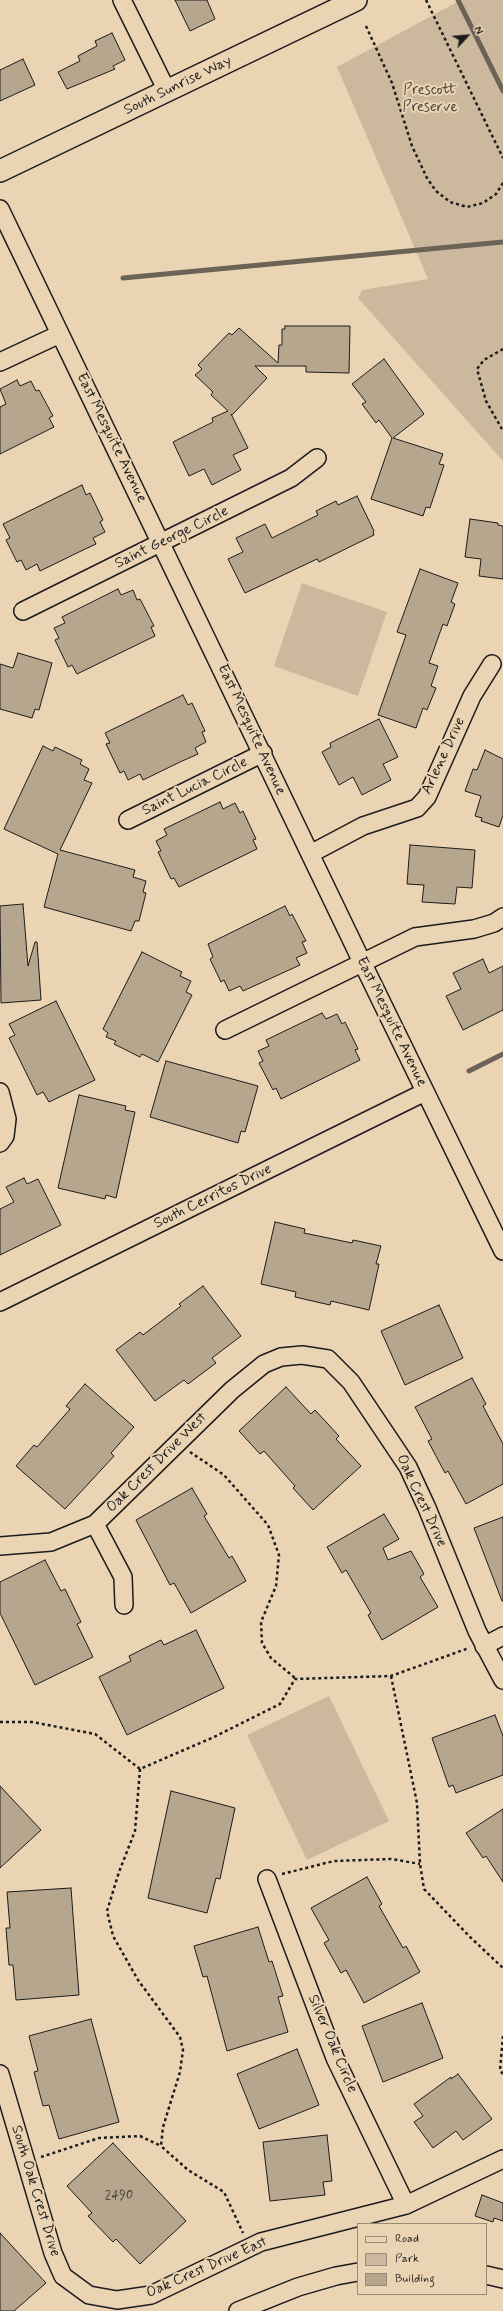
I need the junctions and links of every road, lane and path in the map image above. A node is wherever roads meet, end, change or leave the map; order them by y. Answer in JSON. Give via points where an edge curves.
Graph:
{"nodes":[{"id":1,"x":122,"y":0,"type":"edge"},
{"id":2,"x":426,"y":0,"type":"edge"},
{"id":3,"x":348,"y":2,"type":"edge"},
{"id":4,"x":366,"y":26,"type":"dead end"},
{"id":5,"x":167,"y":91,"type":"junction"},
{"id":6,"x":503,"y":158,"type":"edge"},
{"id":7,"x":0,"y":171,"type":"edge"},
{"id":8,"x":503,"y":184,"type":"edge"},
{"id":9,"x":0,"y":209,"type":"edge"},
{"id":10,"x":60,"y":334,"type":"junction"},
{"id":11,"x":503,"y":349,"type":"edge"},
{"id":12,"x":0,"y":362,"type":"edge"},
{"id":13,"x":503,"y":431,"type":"edge"},
{"id":14,"x":317,"y":458,"type":"dead end"},
{"id":15,"x":162,"y":543,"type":"junction"},
{"id":16,"x":23,"y":611,"type":"dead end"},
{"id":17,"x":492,"y":664,"type":"dead end"},
{"id":18,"x":263,"y":753,"type":"junction"},
{"id":19,"x":128,"y":820,"type":"dead end"},
{"id":20,"x":310,"y":854,"type":"junction"},
{"id":21,"x":503,"y":917,"type":"edge"},
{"id":22,"x":362,"y":962,"type":"junction"},
{"id":23,"x":225,"y":1030,"type":"dead end"},
{"id":24,"x":0,"y":1092,"type":"edge"},
{"id":25,"x":425,"y":1092,"type":"junction"},
{"id":26,"x":0,"y":1143,"type":"edge"},
{"id":27,"x":503,"y":1250,"type":"edge"},
{"id":28,"x":0,"y":1302,"type":"edge"},
{"id":29,"x":302,"y":1355,"type":"joint"},
{"id":30,"x":177,"y":1443,"type":"junction"},
{"id":31,"x":95,"y":1524,"type":"junction"},
{"id":32,"x":0,"y":1546,"type":"edge"},
{"id":33,"x":124,"y":1605,"type":"dead end"},
{"id":34,"x":503,"y":1636,"type":"edge"},
{"id":35,"x":483,"y":1644,"type":"junction"},
{"id":36,"x":391,"y":1676,"type":"junction"},
{"id":37,"x":295,"y":1679,"type":"junction"},
{"id":38,"x":503,"y":1680,"type":"edge"},
{"id":39,"x":0,"y":1722,"type":"edge"},
{"id":40,"x":140,"y":1769,"type":"junction"},
{"id":41,"x":420,"y":1864,"type":"junction"},
{"id":42,"x":267,"y":1879,"type":"joint"},
{"id":43,"x":503,"y":1968,"type":"edge"},
{"id":44,"x":503,"y":2036,"type":"edge"},
{"id":45,"x":0,"y":2074,"type":"edge"},
{"id":46,"x":503,"y":2074,"type":"edge"},
{"id":47,"x":161,"y":2146,"type":"junction"},
{"id":48,"x":503,"y":2159,"type":"edge"},
{"id":49,"x":26,"y":2162,"type":"junction"},
{"id":50,"x":406,"y":2205,"type":"junction"},
{"id":51,"x":249,"y":2248,"type":"junction"},
{"id":52,"x":357,"y":2272,"type":"edge"},
{"id":53,"x":487,"y":2275,"type":"edge"},
{"id":54,"x":503,"y":2279,"type":"edge"},
{"id":55,"x":89,"y":2295,"type":"joint"},
{"id":56,"x":238,"y":2311,"type":"edge"}],
"edges":[{"from":1,"to":5,"type":"street"},
{"from":2,"to":6,"type":"path"},
{"from":3,"to":5,"type":"main road","name":"South Sunrise Way"},
{"from":4,"to":8,"type":"path","via":[[392,83],[412,146],[436,191],[450,202],[467,207],[483,203],[496,194]]},
{"from":5,"to":7,"type":"main road","name":"South Sunrise Way"},
{"from":9,"to":10,"type":"street","name":"East Mesquite Avenue"},
{"from":10,"to":12,"type":"street"},
{"from":10,"to":15,"type":"street","name":"East Mesquite Avenue"},
{"from":11,"to":13,"type":"path","via":[[484,360],[477,369],[486,401]]},
{"from":14,"to":15,"type":"street","name":"Saint George Circle","via":[[291,478]]},
{"from":15,"to":16,"type":"street","name":"Saint George Circle"},
{"from":15,"to":18,"type":"street","name":"East Mesquite Avenue"},
{"from":17,"to":20,"type":"street","name":"Arlene Drive","via":[[472,696],[427,797],[417,808],[364,826]]},
{"from":18,"to":19,"type":"street","name":"Saint Lucia Circle"},
{"from":18,"to":20,"type":"street","name":"East Mesquite Avenue"},
{"from":20,"to":22,"type":"street","name":"East Mesquite Avenue"},
{"from":21,"to":22,"type":"street","via":[[474,930],[415,937]]},
{"from":22,"to":23,"type":"street"},
{"from":22,"to":25,"type":"street","name":"East Mesquite Avenue"},
{"from":24,"to":26,"type":"street","via":[[7,1120],[5,1136]]},
{"from":25,"to":27,"type":"street","name":"East Mesquite Avenue"},
{"from":25,"to":28,"type":"street","name":"South Cerritos Drive"},
{"from":29,"to":30,"type":"street","name":"Oak Crest Drive West","via":[[281,1357],[264,1364],[232,1390]]},
{"from":29,"to":35,"type":"street","name":"Oak Crest Drive","via":[[328,1359],[351,1382],[408,1467]]},
{"from":30,"to":31,"type":"street","name":"Oak Crest Drive West"},
{"from":30,"to":37,"type":"path","via":[[224,1475],[268,1525],[280,1555],[276,1586],[262,1622],[262,1643],[271,1658]]},
{"from":31,"to":32,"type":"street","name":"Oak Crest Drive West","via":[[51,1542]]},
{"from":31,"to":33,"type":"street","via":[[123,1577]]},
{"from":34,"to":35,"type":"street"},
{"from":35,"to":36,"type":"path"},
{"from":35,"to":38,"type":"street","name":"Oak Crest Drive"},
{"from":36,"to":37,"type":"path"},
{"from":36,"to":41,"type":"path","via":[[417,1803]]},
{"from":37,"to":40,"type":"path","via":[[280,1704],[214,1737]]},
{"from":39,"to":40,"type":"path","via":[[32,1722],[95,1734]]},
{"from":40,"to":47,"type":"path","via":[[135,1831],[106,1911],[113,1936],[138,1980],[180,2037],[183,2050],[180,2072],[163,2127]]},
{"from":41,"to":42,"type":"path","via":[[391,1859],[334,1861],[307,1866]]},
{"from":41,"to":43,"type":"path","via":[[424,1889]]},
{"from":42,"to":50,"type":"street","name":"Silver Oak Circle","via":[[335,2058]]},
{"from":44,"to":46,"type":"path","via":[[500,2070]]},
{"from":45,"to":49,"type":"street","name":"South Oak Crest Drive"},
{"from":47,"to":49,"type":"path","via":[[140,2136],[99,2138]]},
{"from":47,"to":51,"type":"path","via":[[188,2170],[224,2192]]},
{"from":48,"to":50,"type":"street","name":"Oak Crest Drive East"},
{"from":49,"to":55,"type":"street","name":"South Oak Crest Drive","via":[[53,2253],[63,2276]]},
{"from":50,"to":51,"type":"street","name":"Oak Crest Drive East","via":[[261,2242]]},
{"from":51,"to":55,"type":"street","name":"Oak Crest Drive East","via":[[151,2295],[117,2300]]},
{"from":52,"to":56,"type":"street","via":[[298,2287]]},
{"from":53,"to":54,"type":"street"}]}
